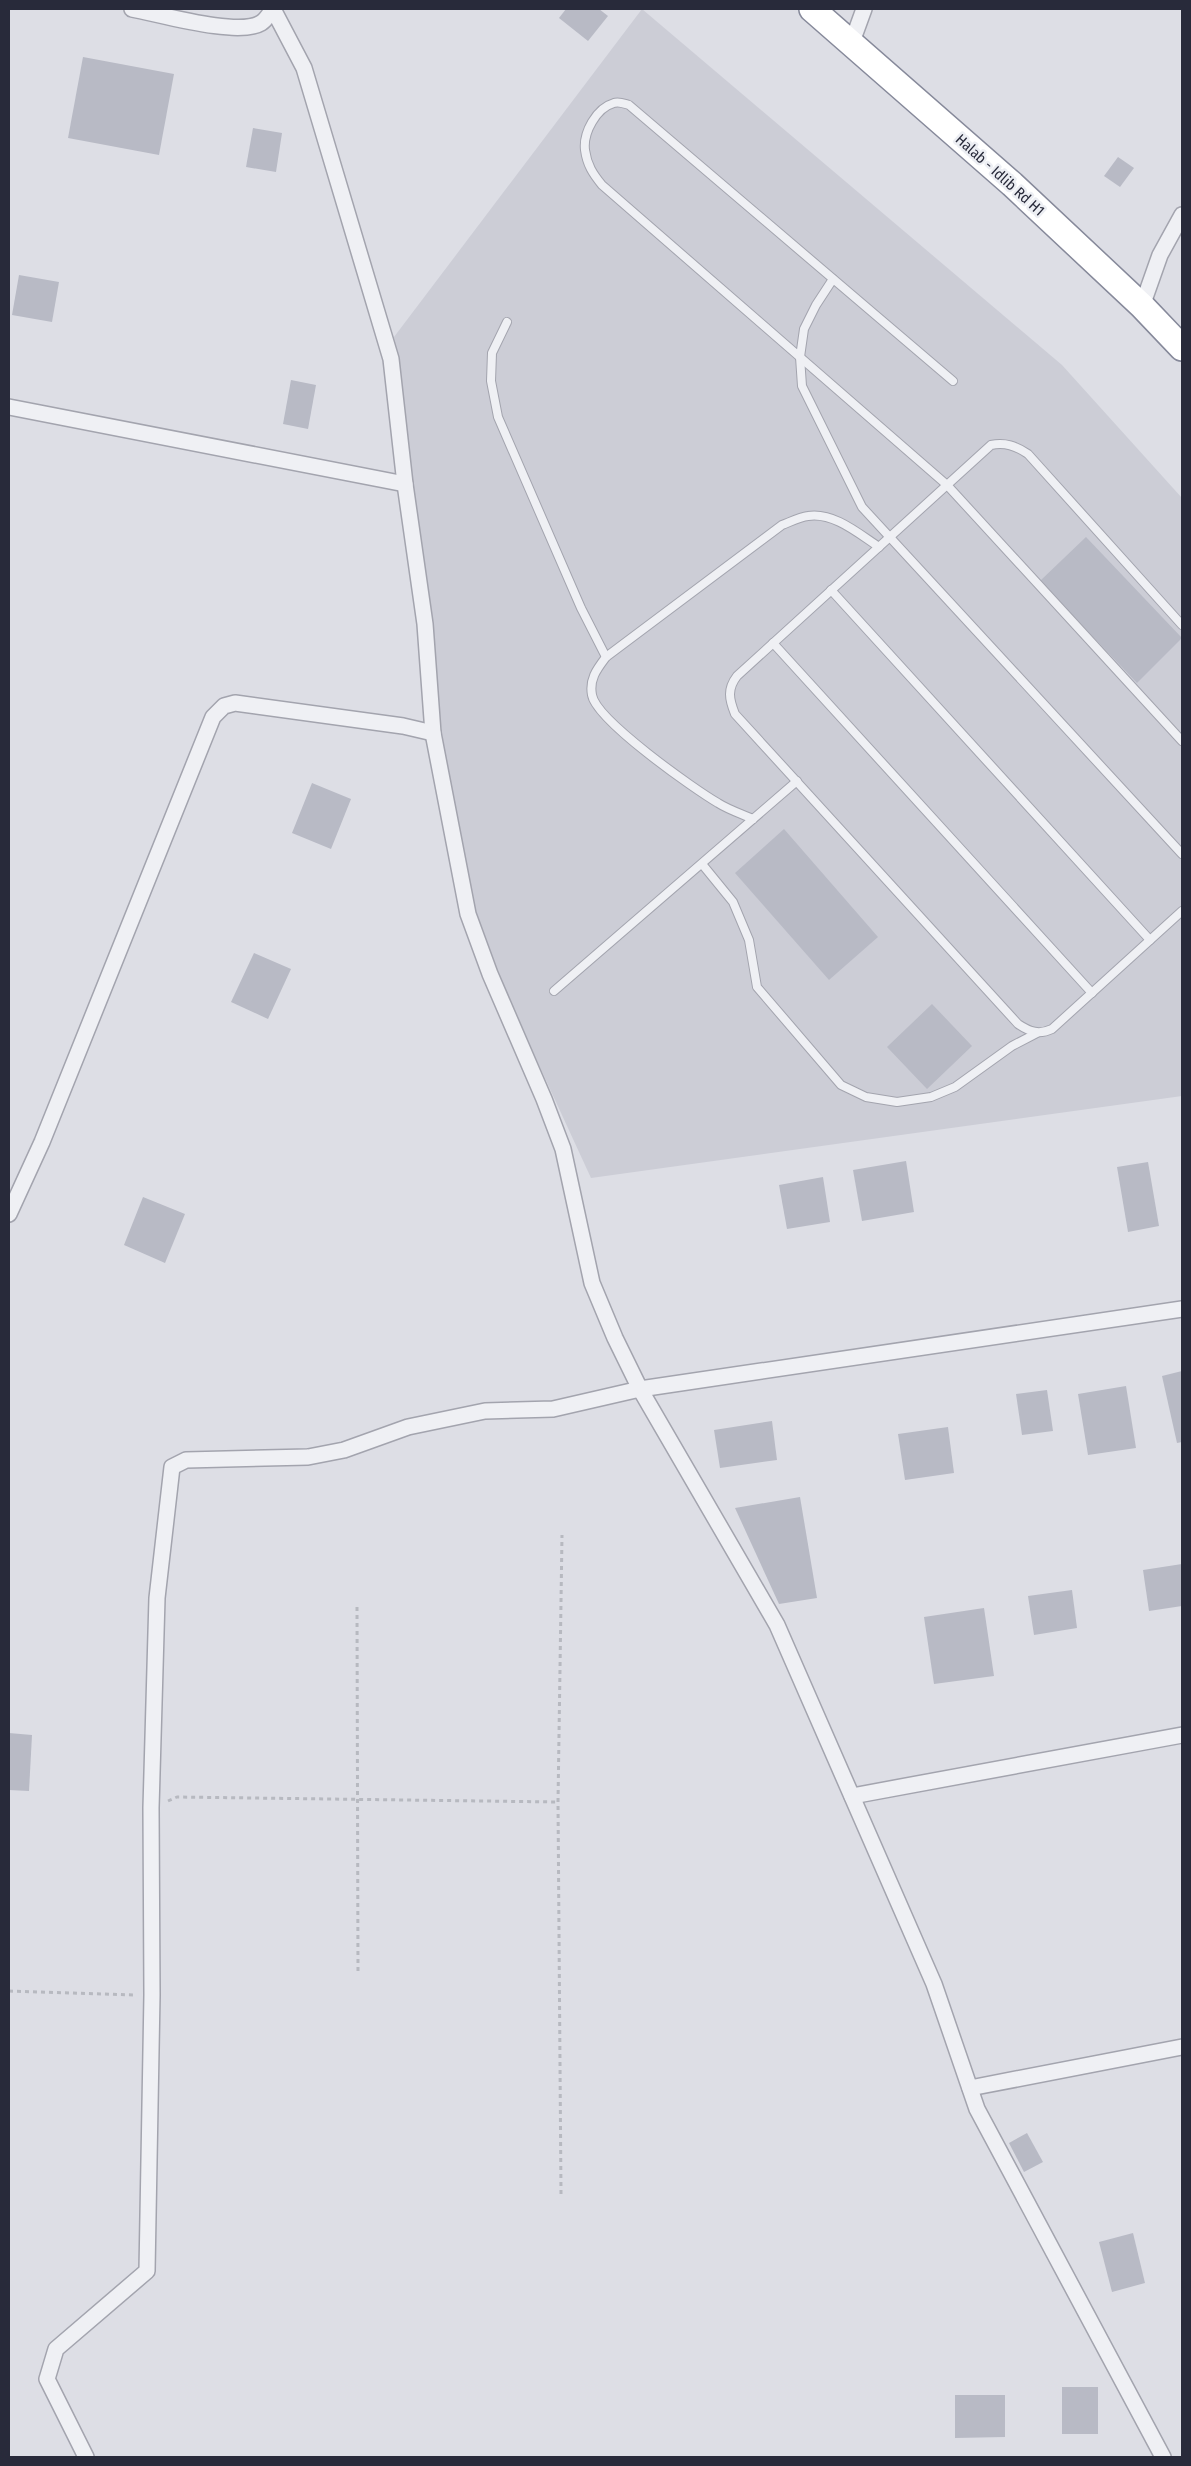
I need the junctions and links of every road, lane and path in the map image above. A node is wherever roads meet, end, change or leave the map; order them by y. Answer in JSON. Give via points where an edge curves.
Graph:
{"nodes":[{"id":1,"x":132,"y":9,"type":"edge"},
{"id":2,"x":273,"y":9,"type":"edge"},
{"id":3,"x":812,"y":9,"type":"edge"},
{"id":4,"x":864,"y":9,"type":"edge"},
{"id":5,"x":852,"y":42,"type":"junction"},
{"id":6,"x":1182,"y":215,"type":"edge"},
{"id":7,"x":833,"y":279,"type":"junction"},
{"id":8,"x":1142,"y":306,"type":"junction"},
{"id":9,"x":507,"y":322,"type":"dead end"},
{"id":10,"x":1182,"y":348,"type":"edge"},
{"id":11,"x":800,"y":358,"type":"junction"},
{"id":12,"x":953,"y":381,"type":"dead end"},
{"id":13,"x":9,"y":407,"type":"edge"},
{"id":14,"x":405,"y":484,"type":"junction"},
{"id":15,"x":946,"y":485,"type":"junction"},
{"id":16,"x":890,"y":536,"type":"junction"},
{"id":17,"x":879,"y":547,"type":"junction"},
{"id":18,"x":831,"y":590,"type":"junction"},
{"id":19,"x":1182,"y":625,"type":"edge"},
{"id":20,"x":773,"y":643,"type":"junction"},
{"id":21,"x":606,"y":657,"type":"junction"},
{"id":22,"x":433,"y":733,"type":"junction"},
{"id":23,"x":1182,"y":742,"type":"edge"},
{"id":24,"x":797,"y":781,"type":"junction"},
{"id":25,"x":753,"y":819,"type":"junction"},
{"id":26,"x":1182,"y":854,"type":"edge"},
{"id":27,"x":702,"y":864,"type":"junction"},
{"id":28,"x":1182,"y":911,"type":"edge"},
{"id":29,"x":1150,"y":940,"type":"junction"},
{"id":30,"x":554,"y":991,"type":"dead end"},
{"id":31,"x":1092,"y":993,"type":"junction"},
{"id":32,"x":1037,"y":1033,"type":"junction"},
{"id":33,"x":9,"y":1214,"type":"edge"},
{"id":34,"x":1182,"y":1309,"type":"edge"},
{"id":35,"x":640,"y":1388,"type":"junction"},
{"id":36,"x":562,"y":1535,"type":"dead end"},
{"id":37,"x":357,"y":1607,"type":"dead end"},
{"id":38,"x":1182,"y":1735,"type":"edge"},
{"id":39,"x":852,"y":1796,"type":"junction"},
{"id":40,"x":359,"y":1800,"type":"junction"},
{"id":41,"x":558,"y":1802,"type":"junction"},
{"id":42,"x":151,"y":1808,"type":"junction"},
{"id":43,"x":358,"y":1974,"type":"dead end"},
{"id":44,"x":9,"y":1991,"type":"edge"},
{"id":45,"x":152,"y":1995,"type":"junction"},
{"id":46,"x":1182,"y":2047,"type":"edge"},
{"id":47,"x":970,"y":2088,"type":"junction"},
{"id":48,"x":561,"y":2194,"type":"dead end"},
{"id":49,"x":86,"y":2457,"type":"edge"},
{"id":50,"x":1163,"y":2457,"type":"edge"}],
"edges":[{"from":1,"to":2,"type":"street","via":[[230,28],[249,28],[262,23]]},
{"from":2,"to":14,"type":"street","via":[[304,68],[384,332],[394,384]]},
{"from":3,"to":5,"type":"highway","name":"Halab - Idlib Rd H1"},
{"from":4,"to":5,"type":"street"},
{"from":5,"to":8,"type":"highway","name":"Halab - Idlib Rd H1","via":[[1012,184]]},
{"from":6,"to":8,"type":"street","via":[[1160,256]]},
{"from":7,"to":11,"type":"lane","via":[[804,329]]},
{"from":7,"to":11,"type":"lane","via":[[629,105],[616,102],[603,108],[589,127],[584,148],[589,169],[602,186]]},
{"from":7,"to":12,"type":"lane"},
{"from":8,"to":10,"type":"highway","name":"Halab - Idlib Rd H1"},
{"from":9,"to":21,"type":"lane","via":[[492,353],[491,382],[498,418],[581,608]]},
{"from":11,"to":15,"type":"lane"},
{"from":11,"to":16,"type":"lane","via":[[802,386],[850,485],[862,507]]},
{"from":13,"to":14,"type":"street"},
{"from":14,"to":22,"type":"street","via":[[425,624]]},
{"from":15,"to":16,"type":"lane"},
{"from":15,"to":19,"type":"lane","via":[[991,445],[1009,444],[1020,449]]},
{"from":15,"to":23,"type":"lane"},
{"from":16,"to":17,"type":"lane"},
{"from":16,"to":26,"type":"lane"},
{"from":17,"to":18,"type":"lane"},
{"from":17,"to":21,"type":"lane","via":[[830,518],[809,516],[782,525]]},
{"from":18,"to":20,"type":"lane"},
{"from":18,"to":29,"type":"lane"},
{"from":20,"to":24,"type":"lane","via":[[737,676],[730,685],[729,694],[736,714]]},
{"from":20,"to":31,"type":"lane"},
{"from":21,"to":25,"type":"lane","via":[[592,676],[592,696],[603,714],[638,745],[719,804]]},
{"from":22,"to":33,"type":"street","via":[[404,726],[235,703],[224,706],[214,717],[42,1142]]},
{"from":22,"to":35,"type":"street","via":[[468,914],[563,1149],[592,1283],[614,1338]]},
{"from":24,"to":25,"type":"lane"},
{"from":24,"to":32,"type":"lane","via":[[1018,1024]]},
{"from":25,"to":27,"type":"lane"},
{"from":27,"to":30,"type":"lane"},
{"from":27,"to":32,"type":"lane","via":[[733,902],[749,940],[757,986],[840,1085],[866,1097],[897,1102],[931,1097],[955,1087],[1012,1046]]},
{"from":28,"to":29,"type":"lane"},
{"from":29,"to":31,"type":"lane"},
{"from":31,"to":32,"type":"lane","via":[[1052,1029]]},
{"from":34,"to":35,"type":"street"},
{"from":35,"to":39,"type":"street","via":[[777,1625]]},
{"from":35,"to":42,"type":"street","via":[[553,1409],[485,1411],[408,1427],[344,1450],[308,1457],[186,1460],[172,1467],[157,1598]]},
{"from":36,"to":41,"type":"path"},
{"from":37,"to":40,"type":"path"},
{"from":38,"to":39,"type":"street"},
{"from":39,"to":47,"type":"street","via":[[934,1984]]},
{"from":40,"to":41,"type":"path"},
{"from":40,"to":42,"type":"path","via":[[177,1797]]},
{"from":40,"to":43,"type":"path"},
{"from":41,"to":48,"type":"path"},
{"from":42,"to":45,"type":"street"},
{"from":44,"to":45,"type":"path"},
{"from":45,"to":49,"type":"street","via":[[147,2271],[56,2349],[47,2378]]},
{"from":46,"to":47,"type":"street"},
{"from":47,"to":50,"type":"street","via":[[977,2109]]}]}
